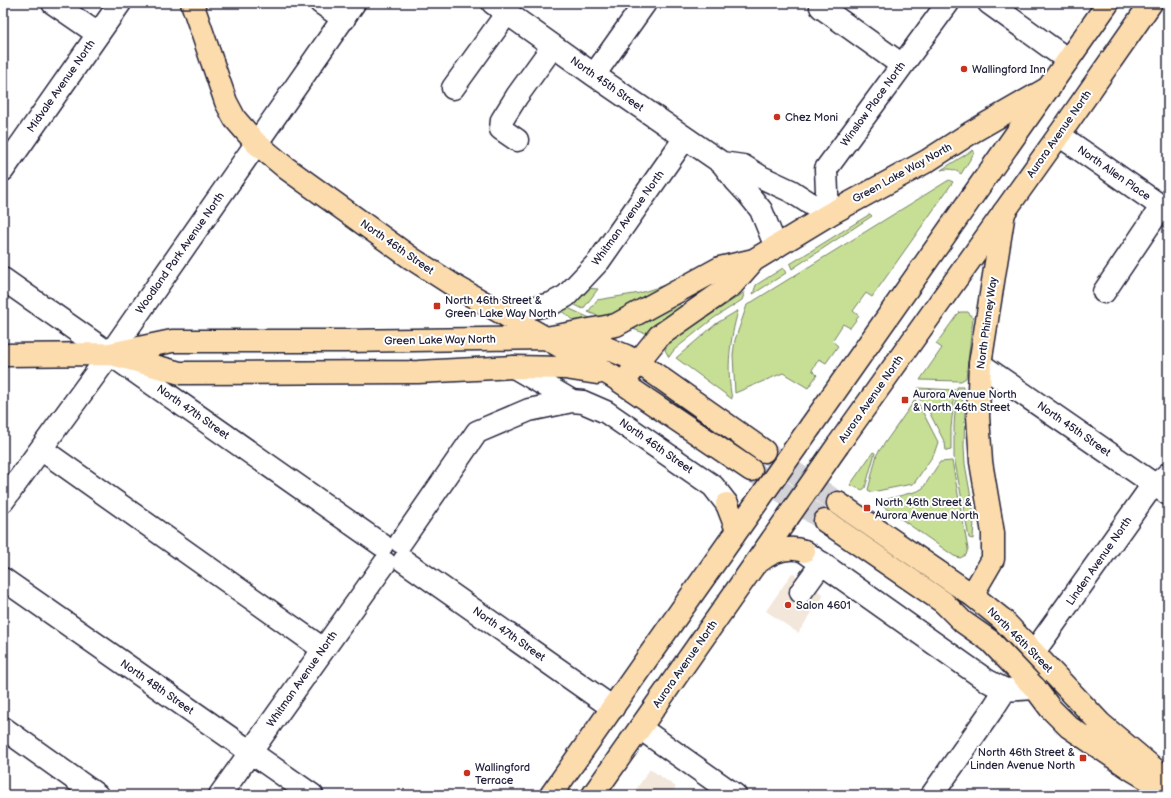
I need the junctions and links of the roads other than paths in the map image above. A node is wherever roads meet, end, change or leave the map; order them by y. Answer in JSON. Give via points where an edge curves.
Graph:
{"nodes":[{"id":1,"x":53,"y":3,"type":"edge"},
{"id":2,"x":120,"y":3,"type":"edge"},
{"id":3,"x":192,"y":3,"type":"edge"},
{"id":4,"x":321,"y":3,"type":"edge"},
{"id":5,"x":645,"y":3,"type":"edge"},
{"id":6,"x":823,"y":3,"type":"edge"},
{"id":7,"x":948,"y":3,"type":"edge"},
{"id":8,"x":989,"y":3,"type":"edge"},
{"id":9,"x":1108,"y":3,"type":"edge"},
{"id":10,"x":1151,"y":3,"type":"edge"},
{"id":11,"x":500,"y":8,"type":"edge"},
{"id":12,"x":349,"y":11,"type":"edge"},
{"id":13,"x":98,"y":34,"type":"junction"},
{"id":14,"x":553,"y":46,"type":"junction"},
{"id":15,"x":1068,"y":60,"type":"junction"},
{"id":16,"x":902,"y":65,"type":"junction"},
{"id":17,"x":594,"y":75,"type":"junction"},
{"id":18,"x":1050,"y":86,"type":"junction"},
{"id":19,"x":453,"y":88,"type":"dead end"},
{"id":20,"x":1059,"y":135,"type":"junction"},
{"id":21,"x":685,"y":138,"type":"junction"},
{"id":22,"x":517,"y":140,"type":"dead end"},
{"id":23,"x":256,"y":142,"type":"junction"},
{"id":24,"x":722,"y":163,"type":"junction"},
{"id":25,"x":3,"y":170,"type":"edge"},
{"id":26,"x":1165,"y":209,"type":"edge"},
{"id":27,"x":1004,"y":212,"type":"junction"},
{"id":28,"x":828,"y":215,"type":"junction"},
{"id":29,"x":776,"y":247,"type":"junction"},
{"id":30,"x":754,"y":260,"type":"junction"},
{"id":31,"x":3,"y":279,"type":"edge"},
{"id":32,"x":1104,"y":292,"type":"dead end"},
{"id":33,"x":498,"y":310,"type":"junction"},
{"id":34,"x":546,"y":338,"type":"junction"},
{"id":35,"x":110,"y":354,"type":"junction"},
{"id":36,"x":3,"y":355,"type":"edge"},
{"id":37,"x":638,"y":362,"type":"junction"},
{"id":38,"x":980,"y":364,"type":"junction"},
{"id":39,"x":514,"y":367,"type":"junction"},
{"id":40,"x":618,"y":380,"type":"junction"},
{"id":41,"x":572,"y":401,"type":"junction"},
{"id":42,"x":41,"y":449,"type":"junction"},
{"id":43,"x":764,"y":451,"type":"tunnel mouth"},
{"id":44,"x":751,"y":470,"type":"tunnel mouth"},
{"id":45,"x":1164,"y":484,"type":"edge"},
{"id":46,"x":3,"y":502,"type":"edge"},
{"id":47,"x":838,"y":503,"type":"tunnel mouth"},
{"id":48,"x":727,"y":504,"type":"joint"},
{"id":49,"x":825,"y":521,"type":"tunnel mouth"},
{"id":50,"x":737,"y":530,"type":"junction"},
{"id":51,"x":393,"y":553,"type":"junction"},
{"id":52,"x":813,"y":557,"type":"junction"},
{"id":53,"x":755,"y":565,"type":"junction"},
{"id":54,"x":3,"y":579,"type":"edge"},
{"id":55,"x":801,"y":592,"type":"dead end"},
{"id":56,"x":972,"y":595,"type":"junction"},
{"id":57,"x":943,"y":602,"type":"junction"},
{"id":58,"x":323,"y":649,"type":"junction"},
{"id":59,"x":1034,"y":652,"type":"junction"},
{"id":60,"x":1035,"y":688,"type":"junction"},
{"id":61,"x":1005,"y":690,"type":"junction"},
{"id":62,"x":613,"y":708,"type":"junction"},
{"id":63,"x":3,"y":728,"type":"edge"},
{"id":64,"x":640,"y":728,"type":"junction"},
{"id":65,"x":251,"y":752,"type":"junction"},
{"id":66,"x":1168,"y":781,"type":"edge"},
{"id":67,"x":1168,"y":791,"type":"edge"},
{"id":68,"x":938,"y":793,"type":"edge"},
{"id":69,"x":97,"y":795,"type":"edge"},
{"id":70,"x":220,"y":795,"type":"edge"},
{"id":71,"x":312,"y":795,"type":"edge"},
{"id":72,"x":551,"y":795,"type":"edge"},
{"id":73,"x":592,"y":795,"type":"edge"},
{"id":74,"x":735,"y":795,"type":"edge"}],
"edges":[{"from":1,"to":13,"type":"street"},
{"from":2,"to":13,"type":"street","name":"Midvale Avenue North"},
{"from":3,"to":23,"type":"main road","name":"North 46th Street","via":[[226,102],[235,119]]},
{"from":4,"to":12,"type":"street"},
{"from":5,"to":17,"type":"street"},
{"from":6,"to":16,"type":"street","via":[[820,7]]},
{"from":7,"to":16,"type":"street","name":"Winslow Place North"},
{"from":8,"to":15,"type":"street"},
{"from":9,"to":15,"type":"main road"},
{"from":10,"to":20,"type":"main road","name":"Aurora Avenue North"},
{"from":11,"to":14,"type":"street","name":"North 45th Street"},
{"from":11,"to":19,"type":"street"},
{"from":12,"to":23,"type":"street","name":"Woodland Park Avenue North"},
{"from":13,"to":25,"type":"street","name":"Midvale Avenue North"},
{"from":14,"to":17,"type":"street","name":"North 45th Street"},
{"from":14,"to":22,"type":"street","via":[[502,120],[501,129]]},
{"from":15,"to":18,"type":"main road"},
{"from":16,"to":28,"type":"street","name":"Winslow Place North","via":[[826,169]]},
{"from":17,"to":21,"type":"street","name":"North 45th Street"},
{"from":18,"to":28,"type":"main road","name":"Green Lake Way North","via":[[927,161]]},
{"from":18,"to":50,"type":"main road","bridge":true},
{"from":20,"to":26,"type":"street","name":"North Allen Place"},
{"from":20,"to":27,"type":"main road","name":"Aurora Avenue North"},
{"from":21,"to":24,"type":"street","name":"North 45th Street"},
{"from":21,"to":33,"type":"street","name":"Whitman Avenue North","via":[[599,261],[566,296],[551,304],[532,308]]},
{"from":23,"to":33,"type":"main road","name":"North 46th Street","via":[[286,168],[411,258]]},
{"from":23,"to":35,"type":"street","name":"Woodland Park Avenue North"},
{"from":24,"to":28,"type":"street","name":"North 45th Street","via":[[743,166],[791,191]]},
{"from":24,"to":29,"type":"street","name":"North 45th Street","via":[[761,210]]},
{"from":26,"to":32,"type":"street"},
{"from":27,"to":38,"type":"main road","name":"North Phinney Way"},
{"from":27,"to":53,"type":"main road","name":"Aurora Avenue North","bridge":true},
{"from":28,"to":29,"type":"main road","name":"Green Lake Way North"},
{"from":29,"to":30,"type":"main road","name":"Green Lake Way North"},
{"from":30,"to":34,"type":"main road","name":"Green Lake Way North","via":[[720,268],[616,325]]},
{"from":30,"to":37,"type":"main road","name":"Green Lake Way North","via":[[732,285],[659,336]]},
{"from":31,"to":35,"type":"street","name":"North 47th Street"},
{"from":33,"to":34,"type":"main road","name":"North 46th Street"},
{"from":34,"to":35,"type":"main road","name":"Green Lake Way North","via":[[172,342]]},
{"from":34,"to":37,"type":"main road","name":"North 46th Street","via":[[604,347]]},
{"from":34,"to":40,"type":"main road","name":"North 46th Street"},
{"from":35,"to":36,"type":"main road","name":"Green Lake Way North"},
{"from":35,"to":39,"type":"main road","name":"Green Lake Way North","via":[[180,373],[418,372]]},
{"from":35,"to":42,"type":"street","name":"Woodland Park Avenue North"},
{"from":35,"to":51,"type":"street","name":"North 47th Street"},
{"from":37,"to":40,"type":"main road","name":"Green Lake Way North"},
{"from":37,"to":43,"type":"main road","name":"North 46th Street"},
{"from":38,"to":45,"type":"street","name":"North 45th Street"},
{"from":38,"to":56,"type":"main road","name":"North Phinney Way","via":[[979,440],[984,484],[994,533],[993,559]]},
{"from":39,"to":40,"type":"main road","name":"Green Lake Way North","via":[[579,370]]},
{"from":39,"to":41,"type":"street","name":"North 46th Street"},
{"from":40,"to":44,"type":"main road","name":"North 46th Street"},
{"from":41,"to":48,"type":"street","name":"North 46th Street","via":[[583,402],[606,412],[713,486]]},
{"from":41,"to":51,"type":"street","name":"Whitman Avenue North","via":[[529,410],[477,432]]},
{"from":42,"to":46,"type":"street","name":"Woodland Park Avenue North"},
{"from":42,"to":58,"type":"street"},
{"from":45,"to":59,"type":"street","name":"Linden Avenue North","via":[[1147,493]]},
{"from":47,"to":56,"type":"main road","name":"North 46th Street"},
{"from":48,"to":50,"type":"main road"},
{"from":49,"to":57,"type":"main road","name":"North 46th Street"},
{"from":50,"to":62,"type":"main road"},
{"from":51,"to":58,"type":"street","name":"Whitman Avenue North"},
{"from":51,"to":62,"type":"street","name":"North 47th Street"},
{"from":52,"to":53,"type":"main road","via":[[792,548],[782,549]]},
{"from":52,"to":55,"type":"street"},
{"from":52,"to":61,"type":"street","via":[[986,680]]},
{"from":53,"to":64,"type":"main road","name":"Aurora Avenue North"},
{"from":54,"to":65,"type":"street","name":"North 48th Street"},
{"from":56,"to":57,"type":"main road"},
{"from":56,"to":59,"type":"main road","name":"North 46th Street","via":[[1002,619]]},
{"from":57,"to":60,"type":"main road","name":"North 46th Street","via":[[990,641]]},
{"from":58,"to":65,"type":"street","name":"Whitman Avenue North"},
{"from":59,"to":66,"type":"main road","name":"North 46th Street","via":[[1101,724]]},
{"from":60,"to":61,"type":"street"},
{"from":60,"to":67,"type":"main road","name":"North 46th Street","via":[[1069,727]]},
{"from":61,"to":68,"type":"street"},
{"from":62,"to":72,"type":"main road"},
{"from":63,"to":69,"type":"street"},
{"from":64,"to":73,"type":"main road","name":"Aurora Avenue North"},
{"from":64,"to":74,"type":"street"},
{"from":65,"to":70,"type":"street","name":"Whitman Avenue North"},
{"from":65,"to":71,"type":"street","name":"North 48th Street"}]}
